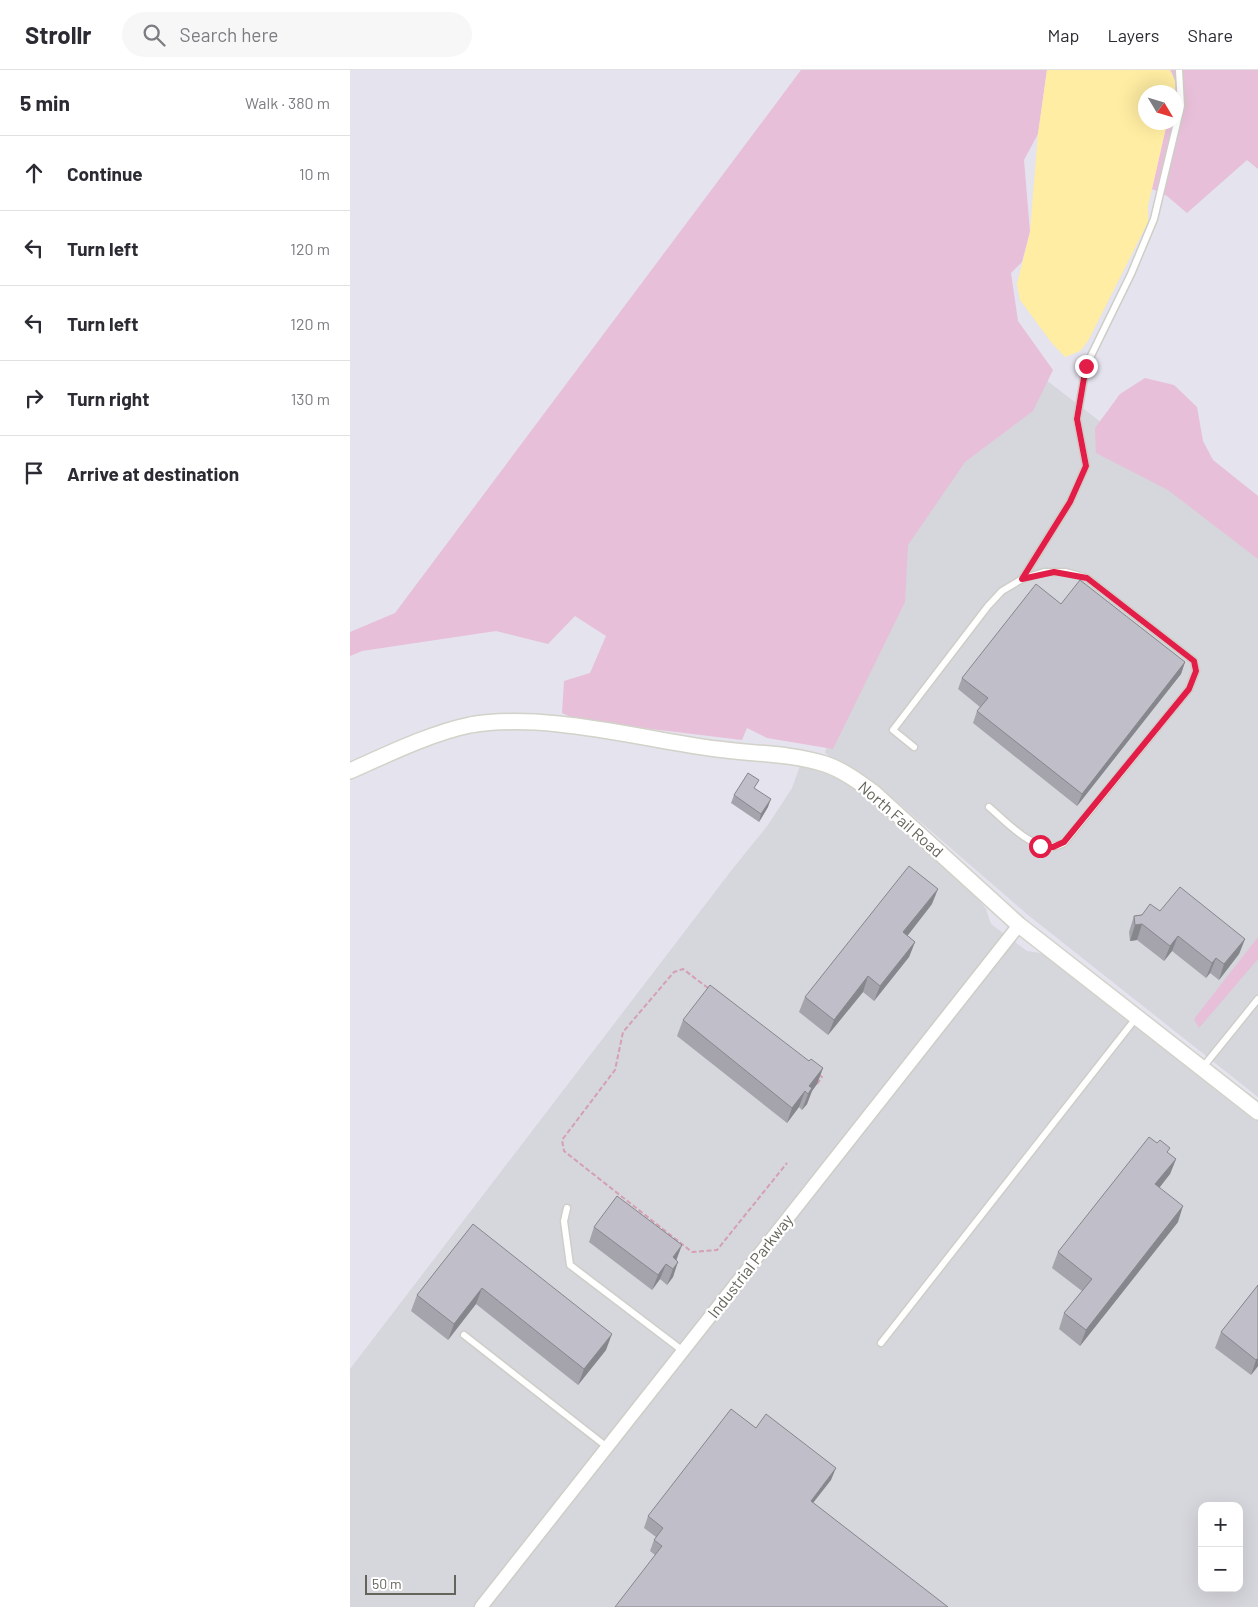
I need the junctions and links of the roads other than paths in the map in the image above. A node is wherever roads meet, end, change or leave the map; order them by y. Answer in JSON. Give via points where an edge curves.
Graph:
{"nodes":[{"id":1,"x":1179,"y":70,"type":"edge"},
{"id":2,"x":1022,"y":579,"type":"junction"},
{"id":3,"x":914,"y":746,"type":"dead end"},
{"id":4,"x":350,"y":772,"type":"edge"},
{"id":5,"x":989,"y":807,"type":"dead end"},
{"id":6,"x":1018,"y":925,"type":"junction"},
{"id":7,"x":1258,"y":999,"type":"edge"},
{"id":8,"x":1137,"y":1017,"type":"junction"},
{"id":9,"x":1202,"y":1068,"type":"junction"},
{"id":10,"x":1258,"y":1112,"type":"edge"},
{"id":11,"x":567,"y":1208,"type":"dead end"},
{"id":12,"x":464,"y":1335,"type":"dead end"},
{"id":13,"x":882,"y":1343,"type":"dead end"},
{"id":14,"x":683,"y":1351,"type":"junction"},
{"id":15,"x":607,"y":1447,"type":"junction"},
{"id":16,"x":482,"y":1607,"type":"edge"}],
"edges":[{"from":1,"to":2,"type":"lane","via":[[1181,106],[1154,219],[1086,366],[1077,419],[1086,466],[1070,502]]},
{"from":2,"to":3,"type":"lane","via":[[1002,591],[988,606],[892,730]]},
{"from":2,"to":5,"type":"lane","via":[[1054,572],[1087,578],[1194,661],[1196,671],[1189,689],[1064,842],[1053,847],[1040,846]]},
{"from":4,"to":6,"type":"street","name":"North Fail Road","via":[[401,748],[469,726],[530,721],[717,749],[803,758],[828,765],[874,793]]},
{"from":6,"to":8,"type":"street","name":"North Fail Road"},
{"from":6,"to":14,"type":"street","name":"Industrial Parkway"},
{"from":7,"to":9,"type":"lane"},
{"from":8,"to":9,"type":"street","name":"North Fail Road"},
{"from":8,"to":13,"type":"lane"},
{"from":9,"to":10,"type":"street","name":"North Fail Road"},
{"from":11,"to":14,"type":"lane","via":[[564,1222],[570,1265]]},
{"from":12,"to":15,"type":"lane"},
{"from":14,"to":15,"type":"street","name":"Industrial Parkway"},
{"from":15,"to":16,"type":"street","name":"Industrial Parkway"}]}
